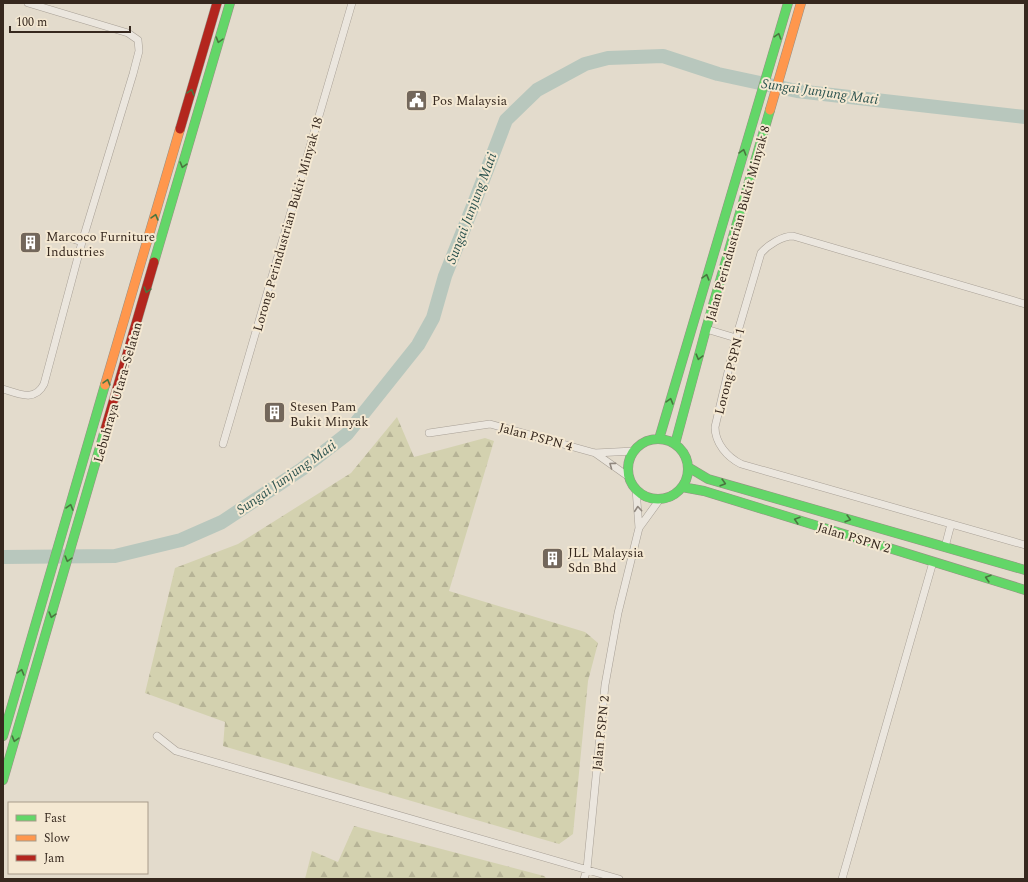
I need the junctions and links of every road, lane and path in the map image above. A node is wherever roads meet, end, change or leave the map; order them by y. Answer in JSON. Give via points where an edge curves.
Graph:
{"nodes":[{"id":1,"x":28,"y":3,"type":"edge"},
{"id":2,"x":217,"y":3,"type":"edge"},
{"id":3,"x":230,"y":3,"type":"edge"},
{"id":4,"x":352,"y":3,"type":"edge"},
{"id":5,"x":788,"y":3,"type":"edge"},
{"id":6,"x":801,"y":3,"type":"edge"},
{"id":7,"x":67,"y":237,"type":"dead end"},
{"id":8,"x":82,"y":242,"type":"junction"},
{"id":9,"x":1025,"y":304,"type":"edge"},
{"id":10,"x":706,"y":329,"type":"junction"},
{"id":11,"x":736,"y":338,"type":"junction"},
{"id":12,"x":3,"y":390,"type":"edge"},
{"id":13,"x":429,"y":433,"type":"dead end"},
{"id":14,"x":659,"y":439,"type":"junction"},
{"id":15,"x":223,"y":444,"type":"dead end"},
{"id":16,"x":675,"y":444,"type":"junction"},
{"id":17,"x":634,"y":451,"type":"junction"},
{"id":18,"x":595,"y":453,"type":"junction"},
{"id":19,"x":688,"y":467,"type":"junction"},
{"id":20,"x":629,"y":477,"type":"junction"},
{"id":21,"x":682,"y":487,"type":"junction"},
{"id":22,"x":636,"y":489,"type":"junction"},
{"id":23,"x":660,"y":499,"type":"junction"},
{"id":24,"x":951,"y":524,"type":"junction"},
{"id":25,"x":639,"y":528,"type":"junction"},
{"id":26,"x":1025,"y":545,"type":"edge"},
{"id":27,"x":945,"y":547,"type":"junction"},
{"id":28,"x":933,"y":562,"type":"junction"},
{"id":29,"x":1025,"y":570,"type":"edge"},
{"id":30,"x":1025,"y":590,"type":"edge"},
{"id":31,"x":3,"y":736,"type":"edge"},
{"id":32,"x":157,"y":736,"type":"dead end"},
{"id":33,"x":3,"y":780,"type":"edge"},
{"id":34,"x":587,"y":869,"type":"junction"},
{"id":35,"x":584,"y":879,"type":"edge"},
{"id":36,"x":618,"y":879,"type":"edge"},
{"id":37,"x":842,"y":879,"type":"edge"}],
"edges":[{"from":1,"to":8,"type":"street","via":[[128,33],[138,40],[140,45]]},
{"from":31,"to":2,"type":"main road","name":"Lebuhraya Utara–Selatan","one_way":true},
{"from":3,"to":33,"type":"main road","name":"Lebuhraya Utara–Selatan","one_way":true},
{"from":4,"to":15,"type":"street","name":"Lorong Perindustrian Bukit Minyak 18"},
{"from":14,"to":5,"type":"main road","name":"Jalan Perindustrian Bukit Minyak 8","one_way":true},
{"from":6,"to":10,"type":"main road","name":"Jalan Perindustrian Bukit Minyak 8"},
{"from":7,"to":8,"type":"street"},
{"from":8,"to":12,"type":"street","via":[[41,390],[36,395]]},
{"from":9,"to":11,"type":"street","name":"Lorong PSPN 1","via":[[787,236],[761,253]]},
{"from":10,"to":11,"type":"street"},
{"from":10,"to":16,"type":"main road","name":"Jalan Perindustrian Bukit Minyak 8","one_way":true},
{"from":11,"to":24,"type":"street","name":"Lorong PSPN 1","via":[[715,427],[715,436],[730,459]]},
{"from":13,"to":18,"type":"street","name":"Jalan PSPN 4","via":[[490,424]]},
{"from":14,"to":16,"type":"main road"},
{"from":14,"to":17,"type":"main road","via":[[640,444]]},
{"from":16,"to":19,"type":"main road","via":[[684,454]]},
{"from":17,"to":18,"type":"street"},
{"from":17,"to":20,"type":"main road","via":[[629,464]]},
{"from":20,"to":18,"type":"street","one_way":true},
{"from":19,"to":21,"type":"main road","via":[[686,481]]},
{"from":19,"to":27,"type":"main road","name":"Jalan PSPN 2","one_way":true,"via":[[708,479]]},
{"from":20,"to":22,"type":"main road"},
{"from":21,"to":23,"type":"main road","via":[[669,497]]},
{"from":28,"to":21,"type":"main road","name":"Jalan PSPN 2","one_way":true,"via":[[704,491]]},
{"from":22,"to":23,"type":"main road","via":[[643,495]]},
{"from":25,"to":22,"type":"street","one_way":true},
{"from":23,"to":25,"type":"street"},
{"from":24,"to":26,"type":"street","name":"Lorong PSPN 1"},
{"from":24,"to":27,"type":"street"},
{"from":25,"to":34,"type":"street","name":"Jalan PSPN 2","via":[[618,613],[605,685]]},
{"from":27,"to":29,"type":"main road","name":"Jalan PSPN 2"},
{"from":30,"to":28,"type":"main road","name":"Jalan PSPN 2","one_way":true},
{"from":28,"to":37,"type":"street"},
{"from":32,"to":34,"type":"street","via":[[176,750]]},
{"from":34,"to":35,"type":"street","name":"Jalan PSPN 2"},
{"from":34,"to":36,"type":"street"}]}
